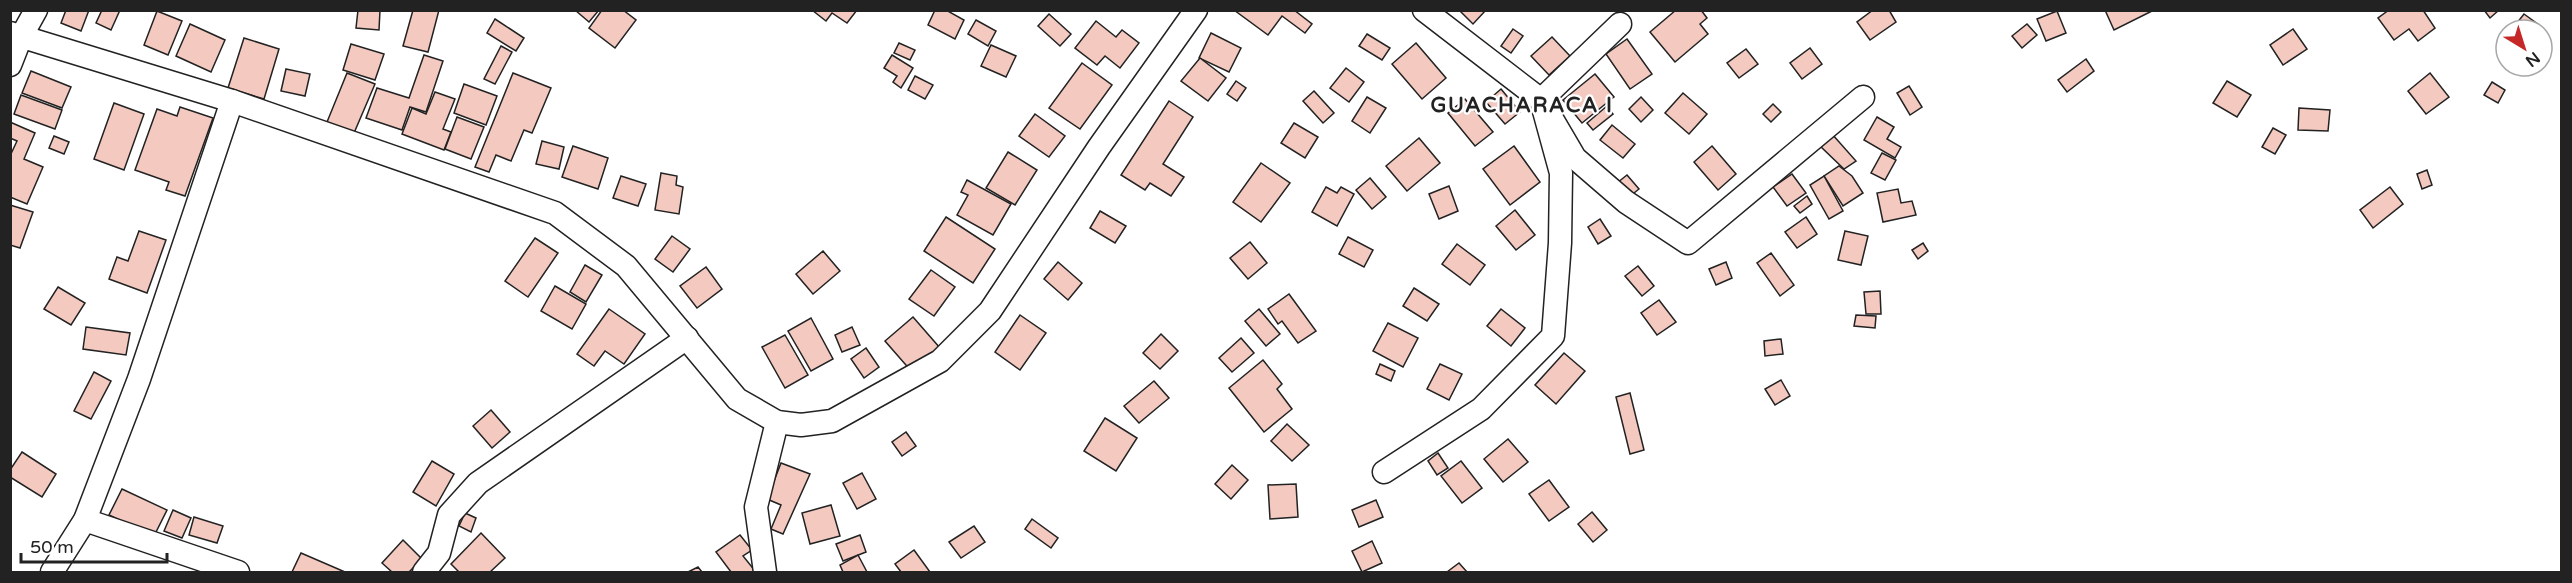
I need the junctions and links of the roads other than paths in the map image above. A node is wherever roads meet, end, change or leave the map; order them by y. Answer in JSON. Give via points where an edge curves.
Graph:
{"nodes":[{"id":1,"x":36,"y":10,"type":"edge"},
{"id":2,"x":1196,"y":10,"type":"edge"},
{"id":3,"x":1424,"y":10,"type":"edge"},
{"id":4,"x":1620,"y":24,"type":"dead end"},
{"id":5,"x":16,"y":35,"type":"edge"},
{"id":6,"x":10,"y":65,"type":"edge"},
{"id":7,"x":1863,"y":97,"type":"dead end"},
{"id":8,"x":1541,"y":100,"type":"junction"},
{"id":9,"x":232,"y":101,"type":"junction"},
{"id":10,"x":687,"y":338,"type":"junction"},
{"id":11,"x":777,"y":422,"type":"junction"},
{"id":12,"x":1384,"y":472,"type":"dead end"},
{"id":13,"x":85,"y":520,"type":"junction"},
{"id":14,"x":52,"y":573,"type":"edge"},
{"id":15,"x":238,"y":573,"type":"edge"},
{"id":16,"x":423,"y":573,"type":"edge"},
{"id":17,"x":765,"y":573,"type":"edge"}],
"edges":[{"from":1,"to":5,"type":"street"},
{"from":2,"to":11,"type":"street","via":[[990,311],[940,361],[832,421],[801,425]]},
{"from":3,"to":8,"type":"street"},
{"from":4,"to":8,"type":"street"},
{"from":5,"to":6,"type":"street"},
{"from":5,"to":9,"type":"street"},
{"from":7,"to":8,"type":"street","via":[[1688,243],[1626,202],[1575,158]]},
{"from":8,"to":12,"type":"street","via":[[1561,173],[1553,336],[1481,409]]},
{"from":9,"to":10,"type":"street","via":[[555,213],[626,266]]},
{"from":9,"to":13,"type":"street","via":[[139,379]]},
{"from":10,"to":11,"type":"street","via":[[737,399]]},
{"from":10,"to":16,"type":"street","via":[[478,483],[449,515],[439,553]]},
{"from":11,"to":17,"type":"street","via":[[756,507]]},
{"from":13,"to":14,"type":"street"},
{"from":13,"to":15,"type":"street"}]}
